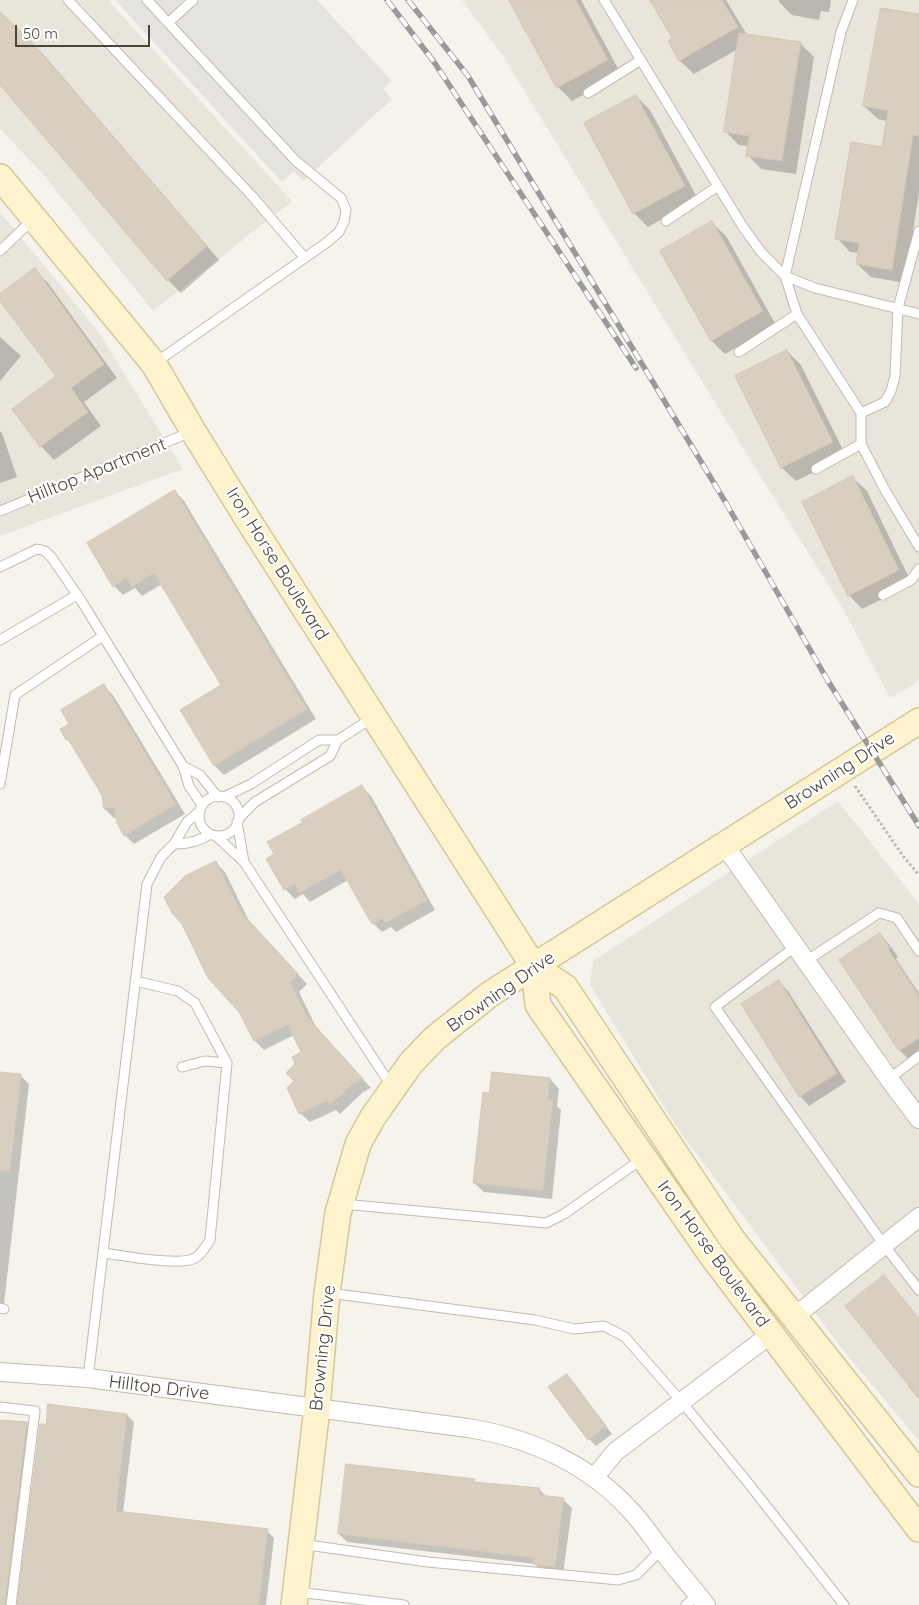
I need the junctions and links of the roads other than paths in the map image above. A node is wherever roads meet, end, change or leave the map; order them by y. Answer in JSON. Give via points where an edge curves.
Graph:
{"nodes":[{"id":1,"x":68,"y":0,"type":"edge"},
{"id":2,"x":147,"y":0,"type":"edge"},
{"id":3,"x":193,"y":0,"type":"edge"},
{"id":4,"x":604,"y":0,"type":"edge"},
{"id":5,"x":853,"y":0,"type":"edge"},
{"id":6,"x":168,"y":23,"type":"junction"},
{"id":7,"x":640,"y":60,"type":"junction"},
{"id":8,"x":588,"y":93,"type":"dead end"},
{"id":9,"x":0,"y":176,"type":"edge"},
{"id":10,"x":718,"y":186,"type":"junction"},
{"id":11,"x":35,"y":217,"type":"junction"},
{"id":12,"x":666,"y":221,"type":"dead end"},
{"id":13,"x":919,"y":231,"type":"edge"},
{"id":14,"x":0,"y":251,"type":"edge"},
{"id":15,"x":304,"y":257,"type":"junction"},
{"id":16,"x":785,"y":276,"type":"junction"},
{"id":17,"x":898,"y":308,"type":"junction"},
{"id":18,"x":797,"y":314,"type":"junction"},
{"id":19,"x":919,"y":314,"type":"edge"},
{"id":20,"x":739,"y":352,"type":"dead end"},
{"id":21,"x":154,"y":364,"type":"junction"},
{"id":22,"x":861,"y":413,"type":"junction"},
{"id":23,"x":193,"y":431,"type":"junction"},
{"id":24,"x":861,"y":444,"type":"junction"},
{"id":25,"x":816,"y":469,"type":"dead end"},
{"id":26,"x":0,"y":511,"type":"edge"},
{"id":27,"x":919,"y":547,"type":"edge"},
{"id":28,"x":0,"y":567,"type":"edge"},
{"id":29,"x":919,"y":569,"type":"edge"},
{"id":30,"x":77,"y":595,"type":"junction"},
{"id":31,"x":883,"y":596,"type":"dead end"},
{"id":32,"x":103,"y":636,"type":"junction"},
{"id":33,"x":0,"y":640,"type":"edge"},
{"id":34,"x":374,"y":716,"type":"junction"},
{"id":35,"x":919,"y":721,"type":"edge"},
{"id":36,"x":338,"y":740,"type":"junction"},
{"id":37,"x":183,"y":766,"type":"junction"},
{"id":38,"x":0,"y":784,"type":"edge"},
{"id":39,"x":221,"y":797,"type":"junction"},
{"id":40,"x":201,"y":808,"type":"junction"},
{"id":41,"x":238,"y":820,"type":"junction"},
{"id":42,"x":213,"y":835,"type":"junction"},
{"id":43,"x":174,"y":844,"type":"junction"},
{"id":44,"x":724,"y":846,"type":"junction"},
{"id":45,"x":244,"y":862,"type":"junction"},
{"id":46,"x":796,"y":946,"type":"junction"},
{"id":47,"x":919,"y":951,"type":"edge"},
{"id":48,"x":806,"y":961,"type":"junction"},
{"id":49,"x":534,"y":966,"type":"junction"},
{"id":50,"x":135,"y":981,"type":"junction"},
{"id":51,"x":919,"y":1056,"type":"edge"},
{"id":52,"x":227,"y":1064,"type":"junction"},
{"id":53,"x":182,"y":1066,"type":"dead end"},
{"id":54,"x":889,"y":1079,"type":"junction"},
{"id":55,"x":393,"y":1089,"type":"junction"},
{"id":56,"x":919,"y":1119,"type":"edge"},
{"id":57,"x":644,"y":1158,"type":"junction"},
{"id":58,"x":341,"y":1204,"type":"junction"},
{"id":59,"x":919,"y":1217,"type":"edge"},
{"id":60,"x":884,"y":1246,"type":"junction"},
{"id":61,"x":103,"y":1253,"type":"junction"},
{"id":62,"x":919,"y":1290,"type":"edge"},
{"id":63,"x":327,"y":1293,"type":"junction"},
{"id":64,"x":794,"y":1317,"type":"junction"},
{"id":65,"x":771,"y":1334,"type":"junction"},
{"id":66,"x":0,"y":1372,"type":"edge"},
{"id":67,"x":88,"y":1378,"type":"junction"},
{"id":68,"x":681,"y":1401,"type":"junction"},
{"id":69,"x":0,"y":1407,"type":"edge"},
{"id":70,"x":317,"y":1408,"type":"junction"},
{"id":71,"x":919,"y":1474,"type":"edge"},
{"id":72,"x":594,"y":1478,"type":"junction"},
{"id":73,"x":919,"y":1529,"type":"edge"},
{"id":74,"x":301,"y":1544,"type":"junction"},
{"id":75,"x":661,"y":1550,"type":"junction"},
{"id":76,"x":294,"y":1598,"type":"edge"},
{"id":77,"x":361,"y":1602,"type":"edge"},
{"id":78,"x":697,"y":1602,"type":"edge"},
{"id":79,"x":11,"y":1605,"type":"edge"},
{"id":80,"x":404,"y":1605,"type":"edge"},
{"id":81,"x":844,"y":1605,"type":"edge"}],
"edges":[{"from":1,"to":15,"type":"lane","via":[[253,197]]},
{"from":2,"to":6,"type":"lane"},
{"from":3,"to":6,"type":"lane"},
{"from":4,"to":7,"type":"lane"},
{"from":5,"to":16,"type":"lane","via":[[841,32]]},
{"from":6,"to":15,"type":"lane","via":[[296,161],[341,198],[346,210],[339,232]]},
{"from":7,"to":8,"type":"lane"},
{"from":7,"to":10,"type":"lane"},
{"from":9,"to":11,"type":"street","name":"Iron Horse Boulevard"},
{"from":10,"to":12,"type":"lane"},
{"from":10,"to":16,"type":"lane","via":[[761,252]]},
{"from":11,"to":14,"type":"lane"},
{"from":11,"to":21,"type":"street","name":"Iron Horse Boulevard"},
{"from":13,"to":17,"type":"lane"},
{"from":15,"to":21,"type":"lane"},
{"from":16,"to":17,"type":"lane","via":[[815,288]]},
{"from":16,"to":18,"type":"lane"},
{"from":17,"to":19,"type":"lane"},
{"from":17,"to":22,"type":"lane","via":[[895,376],[891,391],[885,402]]},
{"from":18,"to":20,"type":"lane"},
{"from":18,"to":22,"type":"lane"},
{"from":21,"to":23,"type":"street","name":"Iron Horse Boulevard"},
{"from":22,"to":24,"type":"lane"},
{"from":23,"to":26,"type":"lane","name":"Hilltop Apartment"},
{"from":23,"to":34,"type":"street","name":"Iron Horse Boulevard"},
{"from":24,"to":25,"type":"lane"},
{"from":24,"to":27,"type":"lane"},
{"from":28,"to":30,"type":"lane","via":[[37,549],[45,551]]},
{"from":29,"to":31,"type":"lane","via":[[912,580]]},
{"from":30,"to":32,"type":"lane"},
{"from":30,"to":33,"type":"lane"},
{"from":32,"to":37,"type":"lane"},
{"from":32,"to":38,"type":"lane","via":[[15,695]]},
{"from":34,"to":36,"type":"lane"},
{"from":34,"to":49,"type":"street","name":"Iron Horse Boulevard"},
{"from":35,"to":44,"type":"street","name":"Browning Drive"},
{"from":36,"to":39,"type":"lane","via":[[320,740],[251,784]]},
{"from":36,"to":41,"type":"lane","via":[[330,756],[255,802]]},
{"from":37,"to":39,"type":"lane","via":[[200,775]]},
{"from":37,"to":40,"type":"lane"},
{"from":39,"to":40,"type":"lane","via":[[212,798]]},
{"from":39,"to":41,"type":"lane","via":[[234,804]]},
{"from":40,"to":42,"type":"lane","via":[[201,824]]},
{"from":40,"to":43,"type":"lane","via":[[187,822]]},
{"from":41,"to":42,"type":"lane","via":[[229,833]]},
{"from":41,"to":45,"type":"lane"},
{"from":42,"to":43,"type":"lane","via":[[186,844]]},
{"from":42,"to":45,"type":"lane"},
{"from":43,"to":50,"type":"lane","via":[[161,858],[147,884]]},
{"from":44,"to":46,"type":"street"},
{"from":44,"to":49,"type":"street","name":"Browning Drive"},
{"from":45,"to":55,"type":"lane"},
{"from":46,"to":48,"type":"street"},
{"from":46,"to":60,"type":"lane","via":[[715,1007]]},
{"from":47,"to":48,"type":"lane","via":[[897,918],[879,913]]},
{"from":48,"to":54,"type":"street"},
{"from":49,"to":55,"type":"street","name":"Browning Drive","via":[[490,994],[434,1039]]},
{"from":49,"to":57,"type":"street","name":"Iron Horse Boulevard","via":[[538,1005]]},
{"from":49,"to":64,"type":"street","name":"Iron Horse Boulevard","via":[[565,987],[732,1239]]},
{"from":50,"to":52,"type":"lane","via":[[178,992],[195,1003]]},
{"from":50,"to":61,"type":"lane"},
{"from":51,"to":54,"type":"lane"},
{"from":52,"to":53,"type":"lane","via":[[205,1061]]},
{"from":52,"to":61,"type":"lane","via":[[210,1240],[204,1250],[195,1258],[175,1262]]},
{"from":54,"to":56,"type":"street"},
{"from":55,"to":58,"type":"street","name":"Browning Drive","via":[[358,1144]]},
{"from":57,"to":58,"type":"lane","via":[[546,1223]]},
{"from":57,"to":65,"type":"street","name":"Iron Horse Boulevard"},
{"from":58,"to":63,"type":"street","name":"Browning Drive"},
{"from":59,"to":60,"type":"street"},
{"from":60,"to":62,"type":"lane"},
{"from":60,"to":64,"type":"street"},
{"from":61,"to":67,"type":"lane"},
{"from":63,"to":68,"type":"lane","via":[[535,1320],[574,1329],[604,1326],[625,1337]]},
{"from":63,"to":70,"type":"street","name":"Browning Drive"},
{"from":64,"to":65,"type":"street"},
{"from":64,"to":71,"type":"street","name":"Iron Horse Boulevard"},
{"from":65,"to":68,"type":"street"},
{"from":65,"to":73,"type":"street","name":"Iron Horse Boulevard"},
{"from":66,"to":67,"type":"street","name":"Hilltop Drive"},
{"from":67,"to":70,"type":"street","name":"Hilltop Drive"},
{"from":68,"to":72,"type":"street","via":[[614,1452]]},
{"from":68,"to":81,"type":"lane"},
{"from":69,"to":79,"type":"lane","via":[[35,1410]]},
{"from":70,"to":72,"type":"street","name":"Hilltop Drive","via":[[491,1432],[536,1446]]},
{"from":70,"to":74,"type":"street","name":"Browning Drive"},
{"from":72,"to":75,"type":"street","name":"Hilltop Drive","via":[[633,1512]]},
{"from":74,"to":75,"type":"lane","via":[[428,1562],[618,1580],[636,1575]]},
{"from":74,"to":76,"type":"street","name":"Browning Drive"},
{"from":75,"to":78,"type":"street","name":"Hilltop Drive"},
{"from":76,"to":77,"type":"lane"},
{"from":77,"to":80,"type":"lane"}]}
